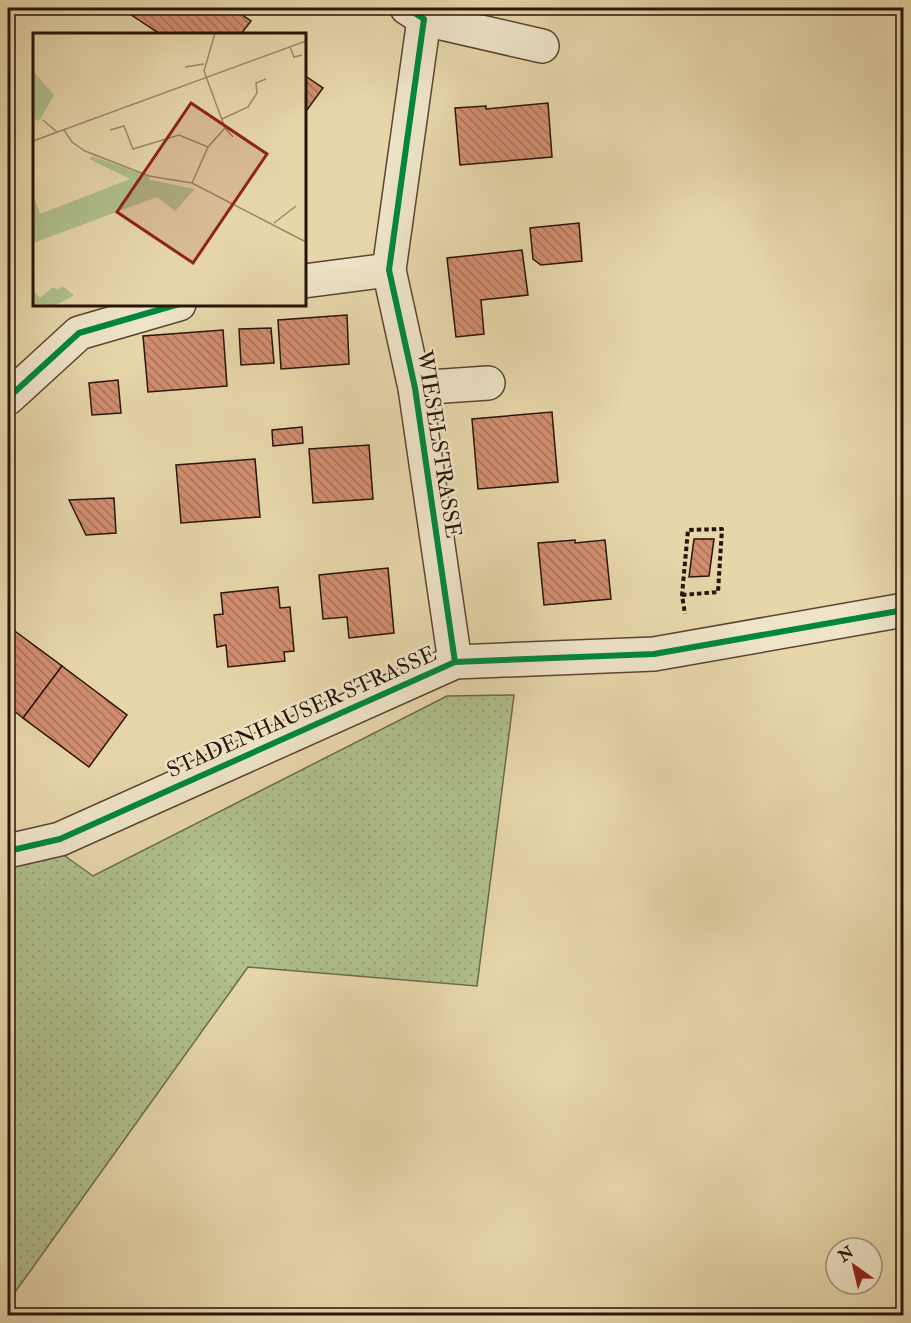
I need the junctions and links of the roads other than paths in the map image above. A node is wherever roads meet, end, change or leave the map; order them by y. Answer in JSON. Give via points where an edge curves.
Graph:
{"nodes":[{"id":1,"x":416,"y":13,"type":"edge"},
{"id":2,"x":542,"y":46,"type":"dead end"},
{"id":3,"x":388,"y":270,"type":"junction"},
{"id":4,"x":306,"y":281,"type":"edge"},
{"id":5,"x":172,"y":306,"type":"edge"},
{"id":6,"x":488,"y":383,"type":"dead end"},
{"id":7,"x":415,"y":388,"type":"junction"},
{"id":8,"x":8,"y":398,"type":"edge"},
{"id":9,"x":903,"y":610,"type":"edge"},
{"id":10,"x":455,"y":662,"type":"junction"},
{"id":11,"x":8,"y":851,"type":"edge"}],
"edges":[{"from":1,"to":2,"type":"street"},
{"from":1,"to":3,"type":"street","name":"WIESELSTRASSE"},
{"from":3,"to":4,"type":"street"},
{"from":3,"to":7,"type":"street","name":"WIESELSTRASSE"},
{"from":5,"to":8,"type":"street","via":[[79,333]]},
{"from":6,"to":7,"type":"street"},
{"from":7,"to":10,"type":"street","name":"WIESELSTRASSE"},
{"from":9,"to":10,"type":"street","name":"STADENHAUSER STRASSE","via":[[654,654]]},
{"from":10,"to":11,"type":"street","name":"STADENHAUSER STRASSE","via":[[60,839]]}]}
